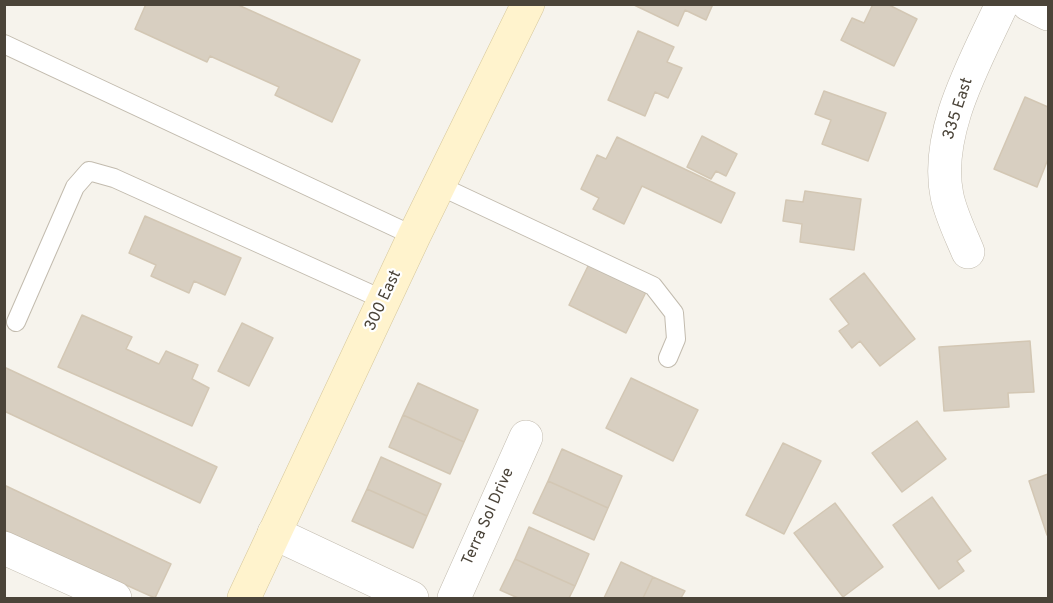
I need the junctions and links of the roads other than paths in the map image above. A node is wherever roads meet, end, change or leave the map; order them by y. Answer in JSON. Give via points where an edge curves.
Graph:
{"nodes":[{"id":1,"x":528,"y":4,"type":"edge"},
{"id":2,"x":1002,"y":4,"type":"edge"},
{"id":3,"x":1028,"y":4,"type":"edge"},
{"id":4,"x":1048,"y":14,"type":"edge"},
{"id":5,"x":4,"y":44,"type":"edge"},
{"id":6,"x":440,"y":186,"type":"junction"},
{"id":7,"x":414,"y":236,"type":"junction"},
{"id":8,"x":968,"y":252,"type":"dead end"},
{"id":9,"x":384,"y":300,"type":"junction"},
{"id":10,"x":16,"y":322,"type":"dead end"},
{"id":11,"x":668,"y":358,"type":"dead end"},
{"id":12,"x":526,"y":437,"type":"dead end"},
{"id":13,"x":274,"y":533,"type":"junction"},
{"id":14,"x":4,"y":548,"type":"edge"},
{"id":15,"x":115,"y":598,"type":"edge"},
{"id":16,"x":244,"y":598,"type":"edge"},
{"id":17,"x":412,"y":598,"type":"edge"},
{"id":18,"x":454,"y":598,"type":"edge"}],
"edges":[{"from":1,"to":6,"type":"street","name":"300 East"},
{"from":2,"to":8,"type":"street","name":"335 East","via":[[965,85],[948,137],[947,197]]},
{"from":3,"to":4,"type":"street"},
{"from":5,"to":7,"type":"lane"},
{"from":6,"to":7,"type":"street","name":"300 East"},
{"from":6,"to":11,"type":"lane","via":[[653,286],[674,313],[676,339]]},
{"from":7,"to":9,"type":"street","name":"300 East"},
{"from":9,"to":10,"type":"lane","via":[[114,178],[89,171],[75,187]]},
{"from":9,"to":13,"type":"street","name":"300 East"},
{"from":12,"to":18,"type":"street","name":"Terra Sol Drive"},
{"from":13,"to":16,"type":"street","name":"300 East"},
{"from":13,"to":17,"type":"street"},
{"from":14,"to":15,"type":"street"}]}
